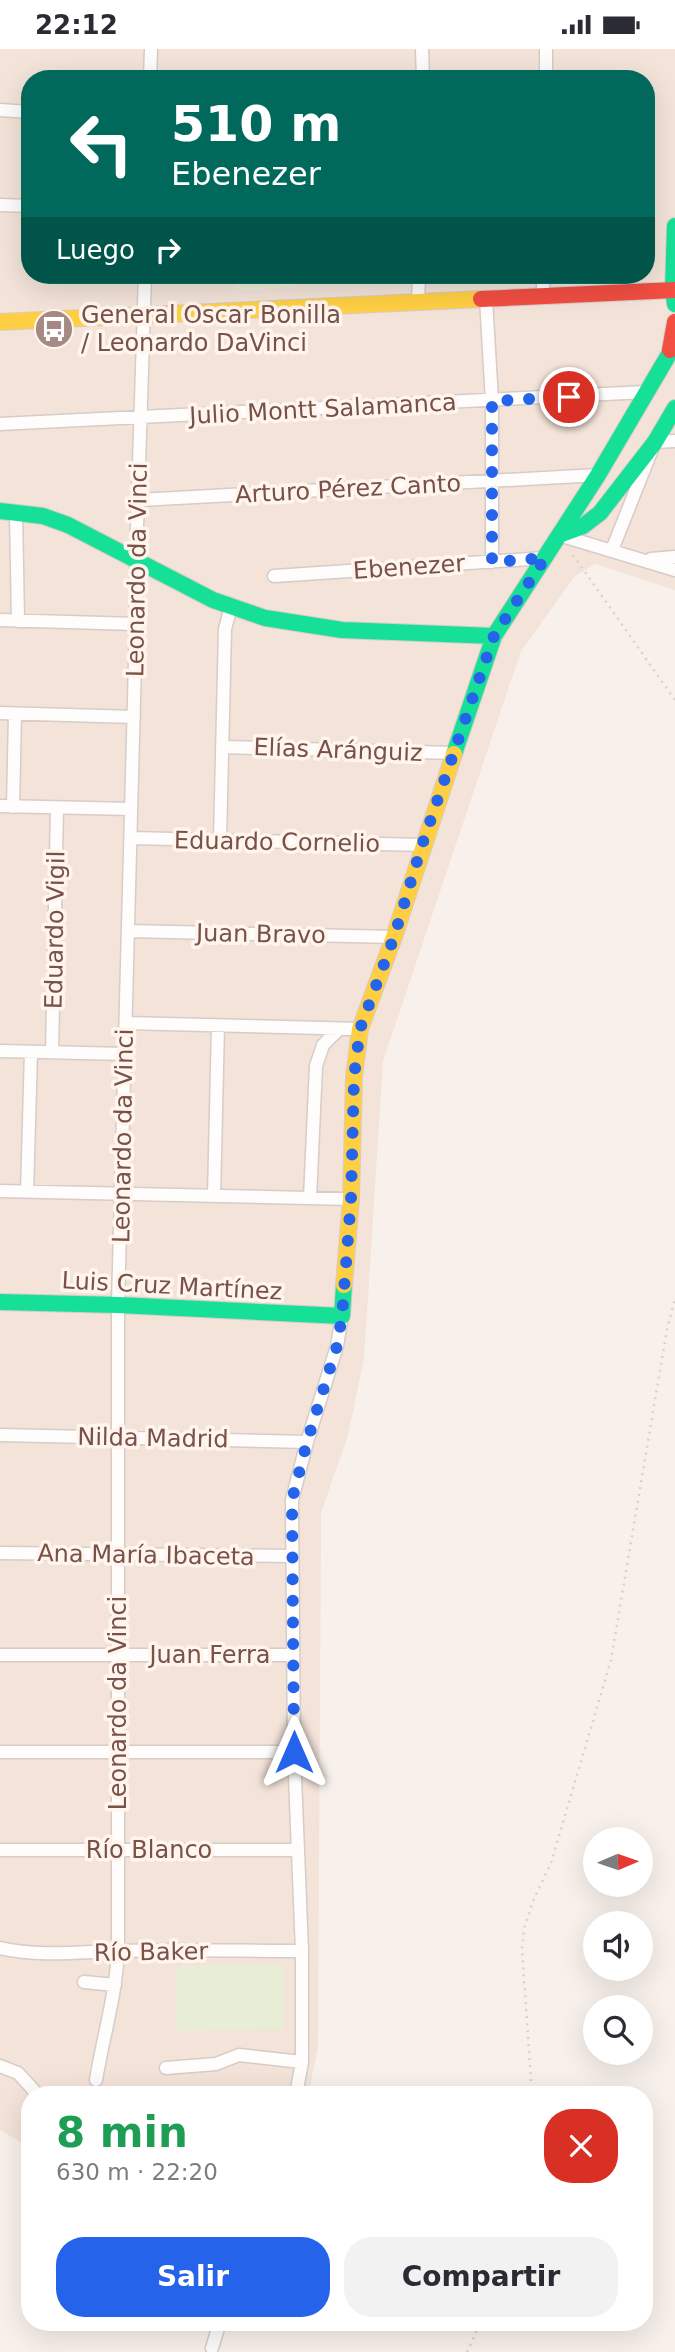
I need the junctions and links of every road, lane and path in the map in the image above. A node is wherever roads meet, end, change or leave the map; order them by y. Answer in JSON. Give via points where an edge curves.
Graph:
{"nodes":[{"id":1,"x":151,"y":49,"type":"edge"},
{"id":2,"x":422,"y":49,"type":"edge"},
{"id":3,"x":546,"y":49,"type":"edge"},
{"id":4,"x":150,"y":70,"type":"edge"},
{"id":5,"x":423,"y":70,"type":"edge"},
{"id":6,"x":545,"y":70,"type":"edge"},
{"id":7,"x":0,"y":110,"type":"edge"},
{"id":8,"x":21,"y":111,"type":"edge"},
{"id":9,"x":0,"y":205,"type":"edge"},
{"id":10,"x":21,"y":206,"type":"edge"},
{"id":11,"x":675,"y":226,"type":"edge"},
{"id":12,"x":145,"y":284,"type":"edge"},
{"id":13,"x":419,"y":284,"type":"edge"},
{"id":14,"x":543,"y":284,"type":"edge"},
{"id":15,"x":674,"y":294,"type":"edge"},
{"id":16,"x":543,"y":296,"type":"junction"},
{"id":17,"x":486,"y":299,"type":"junction"},
{"id":18,"x":418,"y":302,"type":"junction"},
{"id":19,"x":144,"y":315,"type":"junction"},
{"id":20,"x":0,"y":322,"type":"edge"},
{"id":21,"x":675,"y":322,"type":"edge"},
{"id":22,"x":673,"y":347,"type":"edge"},
{"id":23,"x":646,"y":392,"type":"junction"},
{"id":24,"x":492,"y":401,"type":"junction"},
{"id":25,"x":675,"y":408,"type":"edge"},
{"id":26,"x":141,"y":418,"type":"junction"},
{"id":27,"x":0,"y":424,"type":"edge"},
{"id":28,"x":675,"y":441,"type":"edge"},
{"id":29,"x":655,"y":442,"type":"junction"},
{"id":30,"x":598,"y":475,"type":"junction"},
{"id":31,"x":492,"y":482,"type":"junction"},
{"id":32,"x":139,"y":500,"type":"junction"},
{"id":33,"x":8,"y":511,"type":"edge"},
{"id":34,"x":559,"y":535,"type":"junction"},
{"id":35,"x":612,"y":550,"type":"junction"},
{"id":36,"x":675,"y":557,"type":"edge"},
{"id":37,"x":136,"y":558,"type":"junction"},
{"id":38,"x":545,"y":558,"type":"junction"},
{"id":39,"x":640,"y":559,"type":"junction"},
{"id":40,"x":492,"y":562,"type":"junction"},
{"id":41,"x":675,"y":570,"type":"edge"},
{"id":42,"x":274,"y":576,"type":"dead end"},
{"id":43,"x":231,"y":607,"type":"junction"},
{"id":44,"x":0,"y":621,"type":"edge"},
{"id":45,"x":18,"y":621,"type":"junction"},
{"id":46,"x":136,"y":624,"type":"junction"},
{"id":47,"x":494,"y":636,"type":"junction"},
{"id":48,"x":675,"y":700,"type":"edge"},
{"id":49,"x":0,"y":713,"type":"edge"},
{"id":50,"x":15,"y":713,"type":"junction"},
{"id":51,"x":134,"y":717,"type":"junction"},
{"id":52,"x":222,"y":747,"type":"junction"},
{"id":53,"x":455,"y":753,"type":"junction"},
{"id":54,"x":7,"y":806,"type":"edge"},
{"id":55,"x":57,"y":808,"type":"junction"},
{"id":56,"x":131,"y":809,"type":"junction"},
{"id":57,"x":131,"y":838,"type":"junction"},
{"id":58,"x":220,"y":840,"type":"junction"},
{"id":59,"x":422,"y":845,"type":"junction"},
{"id":60,"x":128,"y":931,"type":"junction"},
{"id":61,"x":394,"y":937,"type":"junction"},
{"id":62,"x":126,"y":1023,"type":"junction"},
{"id":63,"x":218,"y":1025,"type":"junction"},
{"id":64,"x":339,"y":1029,"type":"junction"},
{"id":65,"x":360,"y":1029,"type":"junction"},
{"id":66,"x":0,"y":1051,"type":"edge"},
{"id":67,"x":31,"y":1052,"type":"junction"},
{"id":68,"x":52,"y":1052,"type":"junction"},
{"id":69,"x":125,"y":1054,"type":"junction"},
{"id":70,"x":0,"y":1191,"type":"edge"},
{"id":71,"x":27,"y":1192,"type":"junction"},
{"id":72,"x":121,"y":1194,"type":"junction"},
{"id":73,"x":214,"y":1196,"type":"junction"},
{"id":74,"x":310,"y":1198,"type":"junction"},
{"id":75,"x":351,"y":1199,"type":"junction"},
{"id":76,"x":675,"y":1299,"type":"edge"},
{"id":77,"x":0,"y":1302,"type":"edge"},
{"id":78,"x":118,"y":1305,"type":"junction"},
{"id":79,"x":342,"y":1316,"type":"junction"},
{"id":80,"x":0,"y":1435,"type":"edge"},
{"id":81,"x":118,"y":1438,"type":"junction"},
{"id":82,"x":307,"y":1442,"type":"junction"},
{"id":83,"x":0,"y":1553,"type":"edge"},
{"id":84,"x":118,"y":1554,"type":"junction"},
{"id":85,"x":292,"y":1556,"type":"junction"},
{"id":86,"x":0,"y":1654,"type":"edge"},
{"id":87,"x":118,"y":1655,"type":"junction"},
{"id":88,"x":293,"y":1655,"type":"junction"},
{"id":89,"x":0,"y":1752,"type":"edge"},
{"id":90,"x":118,"y":1752,"type":"junction"},
{"id":91,"x":294,"y":1752,"type":"junction"},
{"id":92,"x":0,"y":1850,"type":"edge"},
{"id":93,"x":118,"y":1850,"type":"junction"},
{"id":94,"x":298,"y":1850,"type":"junction"},
{"id":95,"x":0,"y":1948,"type":"edge"},
{"id":96,"x":118,"y":1951,"type":"junction"},
{"id":97,"x":302,"y":1951,"type":"junction"},
{"id":98,"x":85,"y":1982,"type":"dead end"},
{"id":99,"x":115,"y":1985,"type":"junction"},
{"id":100,"x":302,"y":2061,"type":"junction"},
{"id":101,"x":0,"y":2066,"type":"edge"},
{"id":102,"x":166,"y":2068,"type":"dead end"},
{"id":103,"x":96,"y":2080,"type":"dead end"},
{"id":104,"x":30,"y":2086,"type":"edge"},
{"id":105,"x":298,"y":2086,"type":"edge"},
{"id":106,"x":531,"y":2086,"type":"edge"},
{"id":107,"x":217,"y":2331,"type":"edge"},
{"id":108,"x":477,"y":2331,"type":"edge"},
{"id":109,"x":212,"y":2348,"type":"dead end"},
{"id":110,"x":467,"y":2352,"type":"edge"}],
"edges":[{"from":1,"to":4,"type":"street"},
{"from":2,"to":5,"type":"street"},
{"from":3,"to":6,"type":"street"},
{"from":7,"to":8,"type":"street"},
{"from":9,"to":10,"type":"street"},
{"from":11,"to":15,"type":"street"},
{"from":12,"to":19,"type":"street","name":"Leonardo da Vinci"},
{"from":13,"to":18,"type":"street"},
{"from":14,"to":16,"type":"street"},
{"from":15,"to":16,"type":"street"},
{"from":16,"to":17,"type":"street"},
{"from":17,"to":18,"type":"street"},
{"from":17,"to":24,"type":"street"},
{"from":18,"to":19,"type":"street"},
{"from":19,"to":20,"type":"street"},
{"from":19,"to":26,"type":"street","name":"Leonardo da Vinci"},
{"from":21,"to":22,"type":"street"},
{"from":22,"to":23,"type":"street"},
{"from":23,"to":24,"type":"street","name":"Julio Montt Salamanca"},
{"from":23,"to":30,"type":"street"},
{"from":24,"to":26,"type":"street","name":"Julio Montt Salamanca"},
{"from":24,"to":31,"type":"street"},
{"from":25,"to":29,"type":"street"},
{"from":26,"to":27,"type":"street","name":"Julio Montt Salamanca"},
{"from":26,"to":32,"type":"street","name":"Leonardo da Vinci"},
{"from":28,"to":29,"type":"street"},
{"from":29,"to":34,"type":"street","via":[[600,513]]},
{"from":29,"to":35,"type":"street"},
{"from":30,"to":31,"type":"street","name":"Arturo Pérez Canto"},
{"from":30,"to":34,"type":"street"},
{"from":31,"to":32,"type":"street","name":"Arturo Pérez Canto"},
{"from":31,"to":40,"type":"street"},
{"from":32,"to":37,"type":"street","name":"Leonardo da Vinci"},
{"from":33,"to":37,"type":"street","via":[[68,525]]},
{"from":33,"to":45,"type":"street"},
{"from":34,"to":35,"type":"street"},
{"from":34,"to":38,"type":"street"},
{"from":34,"to":48,"type":"path"},
{"from":35,"to":39,"type":"street"},
{"from":36,"to":39,"type":"street"},
{"from":37,"to":43,"type":"street"},
{"from":37,"to":46,"type":"street","name":"Leonardo da Vinci"},
{"from":38,"to":40,"type":"street","name":"Ebenezer"},
{"from":38,"to":47,"type":"street"},
{"from":39,"to":41,"type":"street"},
{"from":40,"to":42,"type":"street","name":"Ebenezer"},
{"from":43,"to":47,"type":"street","via":[[311,627]]},
{"from":43,"to":52,"type":"street","via":[[225,629]]},
{"from":44,"to":45,"type":"street"},
{"from":45,"to":46,"type":"street"},
{"from":46,"to":51,"type":"street","name":"Leonardo da Vinci"},
{"from":47,"to":53,"type":"street"},
{"from":49,"to":50,"type":"street"},
{"from":50,"to":51,"type":"street"},
{"from":50,"to":54,"type":"street"},
{"from":51,"to":56,"type":"street","name":"Leonardo da Vinci"},
{"from":52,"to":53,"type":"street","name":"Elías Aránguiz"},
{"from":52,"to":58,"type":"street"},
{"from":53,"to":59,"type":"street"},
{"from":54,"to":55,"type":"street"},
{"from":55,"to":56,"type":"street"},
{"from":55,"to":68,"type":"street","name":"Eduardo Vigil"},
{"from":56,"to":57,"type":"street","name":"Leonardo da Vinci"},
{"from":57,"to":58,"type":"street","name":"Eduardo Cornelio"},
{"from":57,"to":60,"type":"street","name":"Leonardo da Vinci"},
{"from":58,"to":59,"type":"street","name":"Eduardo Cornelio"},
{"from":59,"to":61,"type":"street"},
{"from":60,"to":61,"type":"street","name":"Juan Bravo"},
{"from":60,"to":62,"type":"street","name":"Leonardo da Vinci"},
{"from":61,"to":65,"type":"street"},
{"from":62,"to":63,"type":"street"},
{"from":62,"to":69,"type":"street","name":"Leonardo da Vinci"},
{"from":63,"to":64,"type":"street"},
{"from":63,"to":73,"type":"street"},
{"from":64,"to":65,"type":"street"},
{"from":64,"to":74,"type":"street","via":[[323,1045],[316,1066]]},
{"from":65,"to":75,"type":"street"},
{"from":66,"to":67,"type":"street"},
{"from":67,"to":68,"type":"street"},
{"from":67,"to":71,"type":"street"},
{"from":68,"to":69,"type":"street"},
{"from":69,"to":72,"type":"street","name":"Leonardo da Vinci"},
{"from":70,"to":71,"type":"street"},
{"from":71,"to":72,"type":"street"},
{"from":72,"to":73,"type":"street"},
{"from":72,"to":78,"type":"street","name":"Leonardo da Vinci"},
{"from":73,"to":74,"type":"street"},
{"from":74,"to":75,"type":"street"},
{"from":75,"to":79,"type":"street"},
{"from":76,"to":106,"type":"path","via":[[611,1660],[551,1863],[524,1929]]},
{"from":77,"to":78,"type":"street","name":"Luis Cruz Martínez"},
{"from":78,"to":79,"type":"street","name":"Luis Cruz Martínez"},
{"from":78,"to":81,"type":"street","name":"Leonardo da Vinci"},
{"from":79,"to":82,"type":"street"},
{"from":80,"to":81,"type":"street","name":"Nilda Madrid"},
{"from":81,"to":82,"type":"street","name":"Nilda Madrid"},
{"from":81,"to":84,"type":"street","name":"Leonardo da Vinci"},
{"from":82,"to":85,"type":"street","via":[[292,1500]]},
{"from":83,"to":84,"type":"street","name":"Ana María Ibaceta"},
{"from":84,"to":85,"type":"street","name":"Ana María Ibaceta"},
{"from":84,"to":87,"type":"street","name":"Leonardo da Vinci"},
{"from":85,"to":88,"type":"street"},
{"from":86,"to":87,"type":"street","name":"Juan Ferra"},
{"from":87,"to":88,"type":"street","name":"Juan Ferra"},
{"from":87,"to":90,"type":"street","name":"Leonardo da Vinci"},
{"from":88,"to":91,"type":"street"},
{"from":89,"to":90,"type":"street"},
{"from":90,"to":91,"type":"street"},
{"from":90,"to":93,"type":"street","name":"Leonardo da Vinci"},
{"from":91,"to":94,"type":"street"},
{"from":92,"to":93,"type":"street","name":"Río Blanco"},
{"from":93,"to":94,"type":"street","name":"Río Blanco"},
{"from":93,"to":96,"type":"street","name":"Leonardo da Vinci"},
{"from":94,"to":97,"type":"street"},
{"from":95,"to":96,"type":"street","name":"Río Baker","via":[[64,1955]]},
{"from":96,"to":97,"type":"street","name":"Río Baker"},
{"from":96,"to":99,"type":"street","name":"Leonardo da Vinci"},
{"from":97,"to":100,"type":"street"},
{"from":98,"to":99,"type":"street"},
{"from":99,"to":103,"type":"street","name":"Leonardo da Vinci"},
{"from":100,"to":102,"type":"street","via":[[239,2055],[216,2064]]},
{"from":100,"to":105,"type":"street"},
{"from":101,"to":104,"type":"street","via":[[18,2073]]},
{"from":107,"to":109,"type":"street"},
{"from":108,"to":110,"type":"path"}]}
